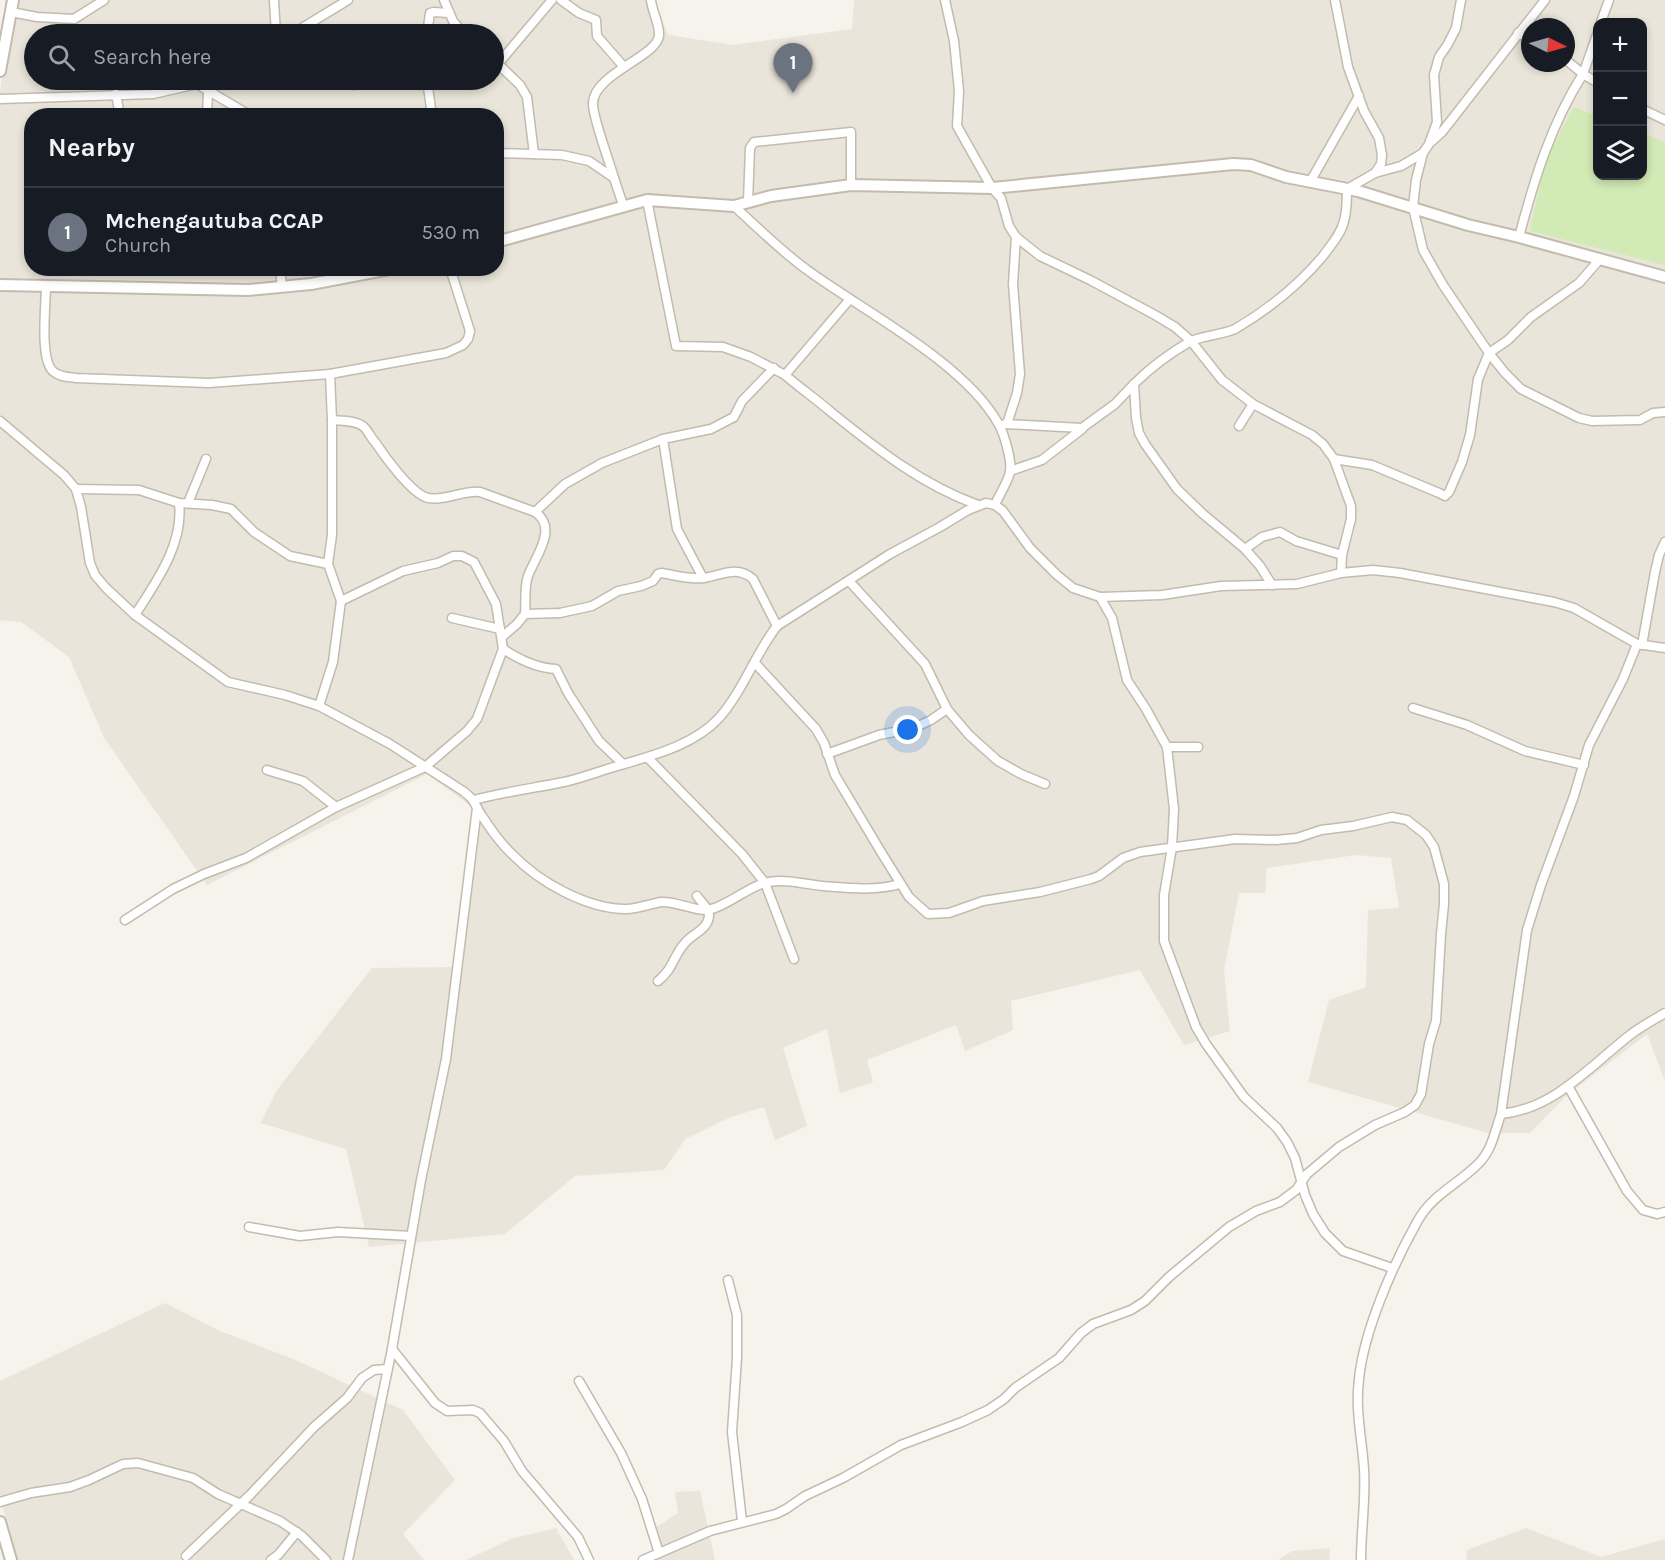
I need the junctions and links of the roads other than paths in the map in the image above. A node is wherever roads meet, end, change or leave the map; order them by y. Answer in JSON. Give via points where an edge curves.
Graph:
{"nodes":[{"id":1,"x":14,"y":0,"type":"edge"},
{"id":2,"x":104,"y":0,"type":"edge"},
{"id":3,"x":274,"y":0,"type":"edge"},
{"id":4,"x":348,"y":0,"type":"edge"},
{"id":5,"x":444,"y":0,"type":"edge"},
{"id":6,"x":552,"y":0,"type":"edge"},
{"id":7,"x":561,"y":0,"type":"edge"},
{"id":8,"x":651,"y":0,"type":"edge"},
{"id":9,"x":945,"y":0,"type":"edge"},
{"id":10,"x":1335,"y":0,"type":"edge"},
{"id":11,"x":1461,"y":0,"type":"edge"},
{"id":12,"x":1545,"y":0,"type":"edge"},
{"id":13,"x":1609,"y":0,"type":"edge"},
{"id":14,"x":11,"y":12,"type":"junction"},
{"id":15,"x":448,"y":13,"type":"junction"},
{"id":16,"x":1602,"y":18,"type":"edge"},
{"id":17,"x":275,"y":24,"type":"edge"},
{"id":18,"x":316,"y":24,"type":"edge"},
{"id":19,"x":428,"y":24,"type":"edge"},
{"id":20,"x":456,"y":24,"type":"edge"},
{"id":21,"x":1518,"y":33,"type":"junction"},
{"id":22,"x":1521,"y":34,"type":"edge"},
{"id":23,"x":1593,"y":46,"type":"edge"},
{"id":24,"x":504,"y":53,"type":"edge"},
{"id":25,"x":624,"y":67,"type":"junction"},
{"id":26,"x":1575,"y":67,"type":"edge"},
{"id":27,"x":504,"y":70,"type":"edge"},
{"id":28,"x":0,"y":71,"type":"edge"},
{"id":29,"x":1583,"y":74,"type":"junction"},
{"id":30,"x":1593,"y":80,"type":"edge"},
{"id":31,"x":172,"y":90,"type":"edge"},
{"id":32,"x":205,"y":90,"type":"edge"},
{"id":33,"x":428,"y":90,"type":"edge"},
{"id":34,"x":208,"y":92,"type":"junction"},
{"id":35,"x":116,"y":94,"type":"junction"},
{"id":36,"x":1359,"y":96,"type":"junction"},
{"id":37,"x":0,"y":99,"type":"edge"},
{"id":38,"x":119,"y":108,"type":"edge"},
{"id":39,"x":207,"y":108,"type":"edge"},
{"id":40,"x":237,"y":108,"type":"edge"},
{"id":41,"x":431,"y":108,"type":"edge"},
{"id":42,"x":1647,"y":111,"type":"edge"},
{"id":43,"x":1665,"y":120,"type":"edge"},
{"id":44,"x":1429,"y":144,"type":"junction"},
{"id":45,"x":504,"y":153,"type":"edge"},
{"id":46,"x":1423,"y":153,"type":"junction"},
{"id":47,"x":534,"y":154,"type":"junction"},
{"id":48,"x":1375,"y":173,"type":"junction"},
{"id":49,"x":614,"y":178,"type":"junction"},
{"id":50,"x":1310,"y":182,"type":"junction"},
{"id":51,"x":851,"y":185,"type":"junction"},
{"id":52,"x":992,"y":188,"type":"junction"},
{"id":53,"x":1347,"y":189,"type":"junction"},
{"id":54,"x":647,"y":200,"type":"junction"},
{"id":55,"x":748,"y":202,"type":"junction"},
{"id":56,"x":623,"y":205,"type":"junction"},
{"id":57,"x":734,"y":206,"type":"junction"},
{"id":58,"x":1413,"y":207,"type":"junction"},
{"id":59,"x":1016,"y":237,"type":"junction"},
{"id":60,"x":1519,"y":237,"type":"junction"},
{"id":61,"x":504,"y":240,"type":"edge"},
{"id":62,"x":1600,"y":259,"type":"junction"},
{"id":63,"x":281,"y":276,"type":"edge"},
{"id":64,"x":347,"y":276,"type":"edge"},
{"id":65,"x":453,"y":276,"type":"edge"},
{"id":66,"x":1665,"y":277,"type":"edge"},
{"id":67,"x":0,"y":285,"type":"edge"},
{"id":68,"x":46,"y":286,"type":"junction"},
{"id":69,"x":282,"y":287,"type":"junction"},
{"id":70,"x":850,"y":299,"type":"junction"},
{"id":71,"x":1191,"y":341,"type":"junction"},
{"id":72,"x":1489,"y":353,"type":"junction"},
{"id":73,"x":774,"y":368,"type":"junction"},
{"id":74,"x":330,"y":374,"type":"junction"},
{"id":75,"x":785,"y":375,"type":"junction"},
{"id":76,"x":1134,"y":384,"type":"junction"},
{"id":77,"x":1253,"y":404,"type":"junction"},
{"id":78,"x":1665,"y":412,"type":"edge"},
{"id":79,"x":332,"y":420,"type":"junction"},
{"id":80,"x":0,"y":421,"type":"edge"},
{"id":81,"x":1003,"y":424,"type":"junction"},
{"id":82,"x":1239,"y":426,"type":"dead end"},
{"id":83,"x":1082,"y":428,"type":"junction"},
{"id":84,"x":663,"y":439,"type":"junction"},
{"id":85,"x":206,"y":459,"type":"dead end"},
{"id":86,"x":1334,"y":459,"type":"junction"},
{"id":87,"x":1010,"y":471,"type":"junction"},
{"id":88,"x":76,"y":489,"type":"junction"},
{"id":89,"x":183,"y":503,"type":"junction"},
{"id":90,"x":978,"y":505,"type":"junction"},
{"id":91,"x":995,"y":505,"type":"junction"},
{"id":92,"x":535,"y":512,"type":"junction"},
{"id":93,"x":1665,"y":542,"type":"edge"},
{"id":94,"x":1245,"y":549,"type":"junction"},
{"id":95,"x":1342,"y":555,"type":"junction"},
{"id":96,"x":328,"y":564,"type":"junction"},
{"id":97,"x":1341,"y":573,"type":"junction"},
{"id":98,"x":703,"y":578,"type":"junction"},
{"id":99,"x":849,"y":581,"type":"junction"},
{"id":100,"x":1272,"y":585,"type":"junction"},
{"id":101,"x":1100,"y":597,"type":"junction"},
{"id":102,"x":341,"y":602,"type":"junction"},
{"id":103,"x":525,"y":614,"type":"junction"},
{"id":104,"x":135,"y":615,"type":"junction"},
{"id":105,"x":452,"y":618,"type":"dead end"},
{"id":106,"x":777,"y":626,"type":"junction"},
{"id":107,"x":501,"y":633,"type":"junction"},
{"id":108,"x":1639,"y":645,"type":"junction"},
{"id":109,"x":1665,"y":648,"type":"edge"},
{"id":110,"x":503,"y":649,"type":"junction"},
{"id":111,"x":755,"y":663,"type":"junction"},
{"id":112,"x":319,"y":706,"type":"junction"},
{"id":113,"x":1413,"y":708,"type":"dead end"},
{"id":114,"x":947,"y":709,"type":"junction"},
{"id":115,"x":1167,"y":747,"type":"junction"},
{"id":116,"x":1198,"y":747,"type":"dead end"},
{"id":117,"x":826,"y":754,"type":"junction"},
{"id":118,"x":648,"y":758,"type":"junction"},
{"id":119,"x":623,"y":764,"type":"junction"},
{"id":120,"x":1584,"y":765,"type":"junction"},
{"id":121,"x":425,"y":767,"type":"junction"},
{"id":122,"x":267,"y":770,"type":"dead end"},
{"id":123,"x":1045,"y":784,"type":"dead end"},
{"id":124,"x":476,"y":804,"type":"junction"},
{"id":125,"x":336,"y":807,"type":"junction"},
{"id":126,"x":1172,"y":847,"type":"junction"},
{"id":127,"x":765,"y":883,"type":"junction"},
{"id":128,"x":900,"y":884,"type":"junction"},
{"id":129,"x":697,"y":896,"type":"dead end"},
{"id":130,"x":708,"y":910,"type":"junction"},
{"id":131,"x":125,"y":920,"type":"dead end"},
{"id":132,"x":794,"y":959,"type":"dead end"},
{"id":133,"x":658,"y":981,"type":"dead end"},
{"id":134,"x":1665,"y":1013,"type":"edge"},
{"id":135,"x":1568,"y":1086,"type":"junction"},
{"id":136,"x":1501,"y":1114,"type":"junction"},
{"id":137,"x":1301,"y":1182,"type":"junction"},
{"id":138,"x":1665,"y":1212,"type":"edge"},
{"id":139,"x":249,"y":1227,"type":"dead end"},
{"id":140,"x":411,"y":1236,"type":"junction"},
{"id":141,"x":1392,"y":1268,"type":"junction"},
{"id":142,"x":728,"y":1280,"type":"dead end"},
{"id":143,"x":392,"y":1349,"type":"junction"},
{"id":144,"x":387,"y":1370,"type":"junction"},
{"id":145,"x":579,"y":1381,"type":"dead end"},
{"id":146,"x":0,"y":1502,"type":"edge"},
{"id":147,"x":240,"y":1504,"type":"junction"},
{"id":148,"x":742,"y":1521,"type":"junction"},
{"id":149,"x":0,"y":1522,"type":"edge"},
{"id":150,"x":297,"y":1532,"type":"junction"},
{"id":151,"x":659,"y":1552,"type":"junction"},
{"id":152,"x":186,"y":1556,"type":"dead end"},
{"id":153,"x":11,"y":1560,"type":"edge"},
{"id":154,"x":271,"y":1560,"type":"edge"},
{"id":155,"x":326,"y":1560,"type":"edge"},
{"id":156,"x":348,"y":1560,"type":"edge"},
{"id":157,"x":590,"y":1560,"type":"edge"},
{"id":158,"x":643,"y":1560,"type":"edge"},
{"id":159,"x":1361,"y":1560,"type":"edge"}],
"edges":[{"from":1,"to":14,"type":"street"},
{"from":2,"to":14,"type":"street","via":[[76,18]]},
{"from":3,"to":17,"type":"street"},
{"from":4,"to":18,"type":"street"},
{"from":5,"to":15,"type":"street"},
{"from":6,"to":24,"type":"street"},
{"from":7,"to":25,"type":"street","via":[[596,20],[597,36]]},
{"from":8,"to":25,"type":"street","via":[[658,39]]},
{"from":9,"to":52,"type":"street","via":[[959,91],[957,126]]},
{"from":10,"to":36,"type":"street","via":[[1345,56]]},
{"from":11,"to":44,"type":"street","via":[[1456,27],[1434,75],[1437,122]]},
{"from":12,"to":21,"type":"street"},
{"from":13,"to":16,"type":"street"},
{"from":14,"to":28,"type":"street"},
{"from":15,"to":19,"type":"street","via":[[430,13]]},
{"from":15,"to":20,"type":"street"},
{"from":21,"to":22,"type":"street"},
{"from":21,"to":44,"type":"street"},
{"from":23,"to":29,"type":"street"},
{"from":25,"to":49,"type":"street","via":[[598,90],[592,105]]},
{"from":26,"to":29,"type":"street"},
{"from":27,"to":47,"type":"street","via":[[527,97]]},
{"from":29,"to":30,"type":"street"},
{"from":29,"to":60,"type":"street","via":[[1534,179]]},
{"from":31,"to":35,"type":"street"},
{"from":32,"to":34,"type":"street"},
{"from":33,"to":41,"type":"street"},
{"from":34,"to":39,"type":"street"},
{"from":34,"to":40,"type":"street"},
{"from":35,"to":37,"type":"street"},
{"from":35,"to":38,"type":"street"},
{"from":36,"to":48,"type":"street","via":[[1382,146],[1381,164]]},
{"from":36,"to":50,"type":"street"},
{"from":42,"to":43,"type":"street"},
{"from":44,"to":46,"type":"street"},
{"from":45,"to":47,"type":"street"},
{"from":46,"to":48,"type":"street","via":[[1401,166]]},
{"from":46,"to":58,"type":"street"},
{"from":47,"to":49,"type":"street","via":[[578,157]]},
{"from":48,"to":53,"type":"street"},
{"from":49,"to":56,"type":"street"},
{"from":50,"to":52,"type":"street","via":[[1251,165],[1233,164]]},
{"from":50,"to":53,"type":"street"},
{"from":51,"to":52,"type":"street"},
{"from":51,"to":55,"type":"street"},
{"from":51,"to":55,"type":"street","via":[[850,132],[754,142],[750,148]]},
{"from":52,"to":59,"type":"street","via":[[1001,198]]},
{"from":53,"to":58,"type":"street"},
{"from":53,"to":71,"type":"street","via":[[1340,232],[1296,285],[1234,329]]},
{"from":54,"to":56,"type":"street"},
{"from":54,"to":57,"type":"street"},
{"from":54,"to":73,"type":"street","via":[[676,346],[723,347]]},
{"from":55,"to":57,"type":"street"},
{"from":56,"to":61,"type":"street"},
{"from":57,"to":70,"type":"street","via":[[790,256]]},
{"from":58,"to":60,"type":"street"},
{"from":58,"to":72,"type":"street","via":[[1423,250]]},
{"from":59,"to":71,"type":"street","via":[[1040,256],[1155,315]]},
{"from":59,"to":81,"type":"street","via":[[1013,284],[1020,374],[1017,393]]},
{"from":60,"to":62,"type":"street"},
{"from":62,"to":66,"type":"street"},
{"from":62,"to":72,"type":"street","via":[[1580,283]]},
{"from":63,"to":69,"type":"street"},
{"from":64,"to":69,"type":"street"},
{"from":65,"to":74,"type":"street","via":[[470,331],[463,345],[435,355]]},
{"from":67,"to":68,"type":"street"},
{"from":68,"to":69,"type":"street","via":[[201,290]]},
{"from":68,"to":74,"type":"street","via":[[45,353],[52,372],[62,377],[209,383]]},
{"from":70,"to":75,"type":"street"},
{"from":70,"to":81,"type":"street","via":[[957,376]]},
{"from":71,"to":76,"type":"street"},
{"from":71,"to":77,"type":"street","via":[[1222,380]]},
{"from":72,"to":78,"type":"street","via":[[1521,389],[1579,418],[1640,420]]},
{"from":72,"to":86,"type":"street","via":[[1478,379],[1462,462],[1445,495],[1372,465]]},
{"from":73,"to":75,"type":"street"},
{"from":73,"to":84,"type":"street","via":[[742,402],[734,417],[711,429]]},
{"from":74,"to":79,"type":"street"},
{"from":75,"to":90,"type":"street","via":[[909,472]]},
{"from":76,"to":83,"type":"street"},
{"from":76,"to":94,"type":"street","via":[[1136,418],[1145,444],[1177,489]]},
{"from":77,"to":82,"type":"street"},
{"from":77,"to":86,"type":"street","via":[[1312,435]]},
{"from":79,"to":92,"type":"street","via":[[364,427],[390,462],[424,497],[480,492]]},
{"from":79,"to":96,"type":"street","via":[[332,535]]},
{"from":80,"to":88,"type":"street"},
{"from":81,"to":83,"type":"street"},
{"from":81,"to":87,"type":"street"},
{"from":83,"to":87,"type":"street","via":[[1042,460]]},
{"from":84,"to":92,"type":"street","via":[[584,473],[565,484]]},
{"from":84,"to":98,"type":"street","via":[[677,529]]},
{"from":85,"to":89,"type":"street"},
{"from":86,"to":95,"type":"street","via":[[1351,506],[1352,519]]},
{"from":87,"to":91,"type":"street"},
{"from":88,"to":89,"type":"street","via":[[139,490]]},
{"from":88,"to":104,"type":"street","via":[[95,575]]},
{"from":89,"to":96,"type":"street","via":[[231,509],[258,535],[290,556]]},
{"from":89,"to":104,"type":"street","via":[[169,561]]},
{"from":90,"to":91,"type":"street"},
{"from":90,"to":99,"type":"street"},
{"from":91,"to":101,"type":"street","via":[[1043,562],[1073,588]]},
{"from":92,"to":103,"type":"street","via":[[543,519],[545,533],[527,578]]},
{"from":93,"to":108,"type":"street"},
{"from":94,"to":95,"type":"street","via":[[1262,537],[1280,532]]},
{"from":94,"to":100,"type":"street"},
{"from":95,"to":97,"type":"street"},
{"from":96,"to":102,"type":"street"},
{"from":97,"to":100,"type":"street","via":[[1304,583]]},
{"from":97,"to":108,"type":"street","via":[[1400,573],[1554,602],[1574,608]]},
{"from":98,"to":103,"type":"street","via":[[659,573],[653,581],[618,591],[592,606],[560,613]]},
{"from":98,"to":106,"type":"street","via":[[728,571],[751,577]]},
{"from":99,"to":106,"type":"street"},
{"from":99,"to":114,"type":"street","via":[[925,664]]},
{"from":100,"to":101,"type":"street"},
{"from":101,"to":115,"type":"street","via":[[1112,618],[1127,680]]},
{"from":102,"to":107,"type":"street","via":[[403,571],[459,555],[469,558],[478,568],[496,604]]},
{"from":102,"to":112,"type":"street","via":[[333,662]]},
{"from":103,"to":107,"type":"street"},
{"from":104,"to":112,"type":"street","via":[[228,682]]},
{"from":105,"to":107,"type":"street"},
{"from":106,"to":111,"type":"street"},
{"from":107,"to":110,"type":"street"},
{"from":108,"to":109,"type":"street"},
{"from":108,"to":120,"type":"street","via":[[1589,744]]},
{"from":110,"to":119,"type":"street","via":[[517,658],[556,669],[599,741]]},
{"from":110,"to":121,"type":"street","via":[[477,719]]},
{"from":111,"to":117,"type":"street","via":[[812,723]]},
{"from":111,"to":118,"type":"street","via":[[709,728]]},
{"from":112,"to":121,"type":"street"},
{"from":113,"to":120,"type":"street","via":[[1467,725],[1525,751]]},
{"from":114,"to":117,"type":"street","via":[[914,728],[879,735]]},
{"from":114,"to":123,"type":"street","via":[[988,754]]},
{"from":115,"to":116,"type":"street"},
{"from":115,"to":126,"type":"street","via":[[1174,809]]},
{"from":117,"to":128,"type":"street"},
{"from":118,"to":119,"type":"street"},
{"from":118,"to":127,"type":"street","via":[[742,854]]},
{"from":119,"to":124,"type":"street"},
{"from":120,"to":136,"type":"street","via":[[1527,930]]},
{"from":121,"to":124,"type":"street"},
{"from":121,"to":125,"type":"street"},
{"from":122,"to":125,"type":"street","via":[[303,781]]},
{"from":124,"to":130,"type":"street","via":[[495,837],[514,856],[567,894],[623,909],[661,902]]},
{"from":124,"to":140,"type":"street","via":[[446,1059]]},
{"from":125,"to":131,"type":"street","via":[[254,854],[173,889]]},
{"from":126,"to":128,"type":"street","via":[[1131,854],[1097,877],[983,901],[949,913],[925,912]]},
{"from":126,"to":137,"type":"street","via":[[1164,895],[1164,941],[1171,963],[1200,1035],[1244,1097],[1287,1142]]},
{"from":126,"to":137,"type":"street","via":[[1235,839],[1276,840],[1392,817],[1407,820],[1434,847],[1444,884],[1444,904],[1436,1021],[1421,1094],[1416,1105],[1339,1147]]},
{"from":127,"to":128,"type":"street","via":[[868,888]]},
{"from":127,"to":130,"type":"street"},
{"from":127,"to":132,"type":"street"},
{"from":129,"to":130,"type":"street"},
{"from":130,"to":133,"type":"street","via":[[709,918],[702,929],[684,944],[668,972]]},
{"from":134,"to":135,"type":"street","via":[[1631,1034]]},
{"from":135,"to":136,"type":"street","via":[[1517,1112]]},
{"from":135,"to":138,"type":"street","via":[[1627,1191],[1643,1210]]},
{"from":136,"to":141,"type":"street","via":[[1480,1162],[1426,1208]]},
{"from":137,"to":141,"type":"street","via":[[1313,1214],[1337,1245]]},
{"from":137,"to":148,"type":"street","via":[[1280,1202],[1256,1210],[1229,1227],[1140,1305],[1093,1324],[1059,1358],[988,1410],[901,1445],[776,1514]]},
{"from":139,"to":140,"type":"street","via":[[300,1236],[338,1232]]},
{"from":140,"to":143,"type":"street"},
{"from":141,"to":159,"type":"street","via":[[1359,1376],[1359,1433],[1364,1468]]},
{"from":142,"to":148,"type":"street","via":[[737,1315],[732,1432]]},
{"from":143,"to":144,"type":"street"},
{"from":143,"to":157,"type":"street","via":[[435,1403],[447,1411],[480,1413],[504,1441],[522,1472],[578,1538]]},
{"from":144,"to":147,"type":"street","via":[[374,1370],[362,1378],[347,1398]]},
{"from":144,"to":156,"type":"street"},
{"from":145,"to":151,"type":"street","via":[[621,1453],[642,1499]]},
{"from":146,"to":147,"type":"street","via":[[31,1492],[70,1487],[131,1462],[193,1478]]},
{"from":147,"to":150,"type":"street"},
{"from":147,"to":152,"type":"street"},
{"from":148,"to":151,"type":"street"},
{"from":149,"to":153,"type":"street"},
{"from":150,"to":154,"type":"street"},
{"from":150,"to":155,"type":"street"},
{"from":151,"to":158,"type":"street"}]}
